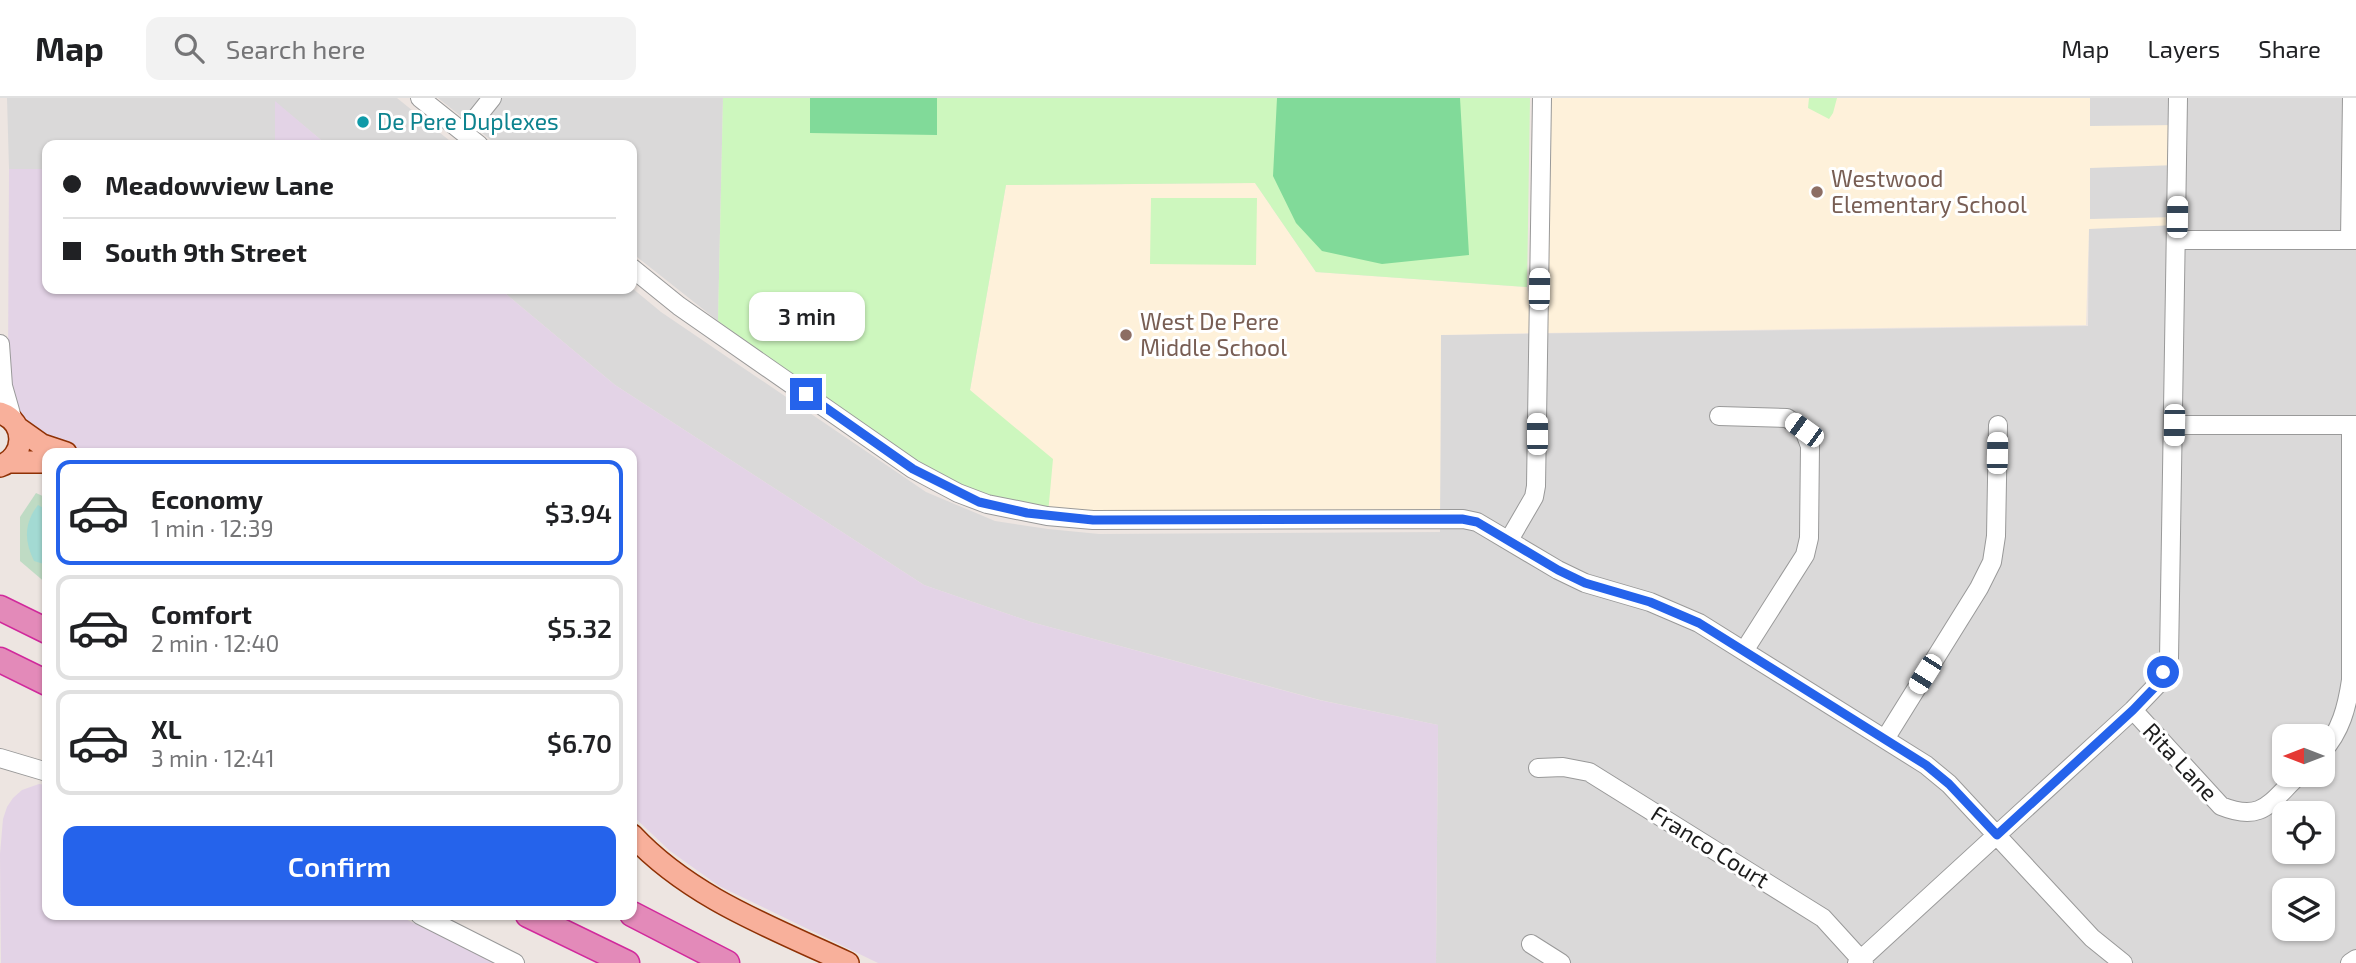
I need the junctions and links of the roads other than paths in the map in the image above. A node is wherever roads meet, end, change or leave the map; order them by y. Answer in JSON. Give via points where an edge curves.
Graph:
{"nodes":[{"id":1,"x":420,"y":98,"type":"edge"},
{"id":2,"x":492,"y":98,"type":"edge"},
{"id":3,"x":1542,"y":98,"type":"edge"},
{"id":4,"x":2178,"y":98,"type":"edge"},
{"id":5,"x":2352,"y":98,"type":"edge"},
{"id":6,"x":464,"y":133,"type":"junction"},
{"id":7,"x":473,"y":140,"type":"edge"},
{"id":8,"x":2176,"y":240,"type":"junction"},
{"id":9,"x":2353,"y":240,"type":"edge"},
{"id":10,"x":637,"y":272,"type":"edge"},
{"id":11,"x":0,"y":344,"type":"edge"},
{"id":12,"x":1719,"y":416,"type":"dead end"},
{"id":13,"x":11,"y":420,"type":"edge"},
{"id":14,"x":1998,"y":425,"type":"dead end"},
{"id":15,"x":2174,"y":425,"type":"junction"},
{"id":16,"x":2354,"y":425,"type":"edge"},
{"id":17,"x":52,"y":448,"type":"edge"},
{"id":18,"x":42,"y":463,"type":"edge"},
{"id":19,"x":4,"y":468,"type":"edge"},
{"id":20,"x":1510,"y":540,"type":"junction"},
{"id":21,"x":0,"y":608,"type":"edge"},
{"id":22,"x":36,"y":626,"type":"edge"},
{"id":23,"x":1744,"y":651,"type":"junction"},
{"id":24,"x":0,"y":660,"type":"edge"},
{"id":25,"x":36,"y":678,"type":"edge"},
{"id":26,"x":2133,"y":710,"type":"junction"},
{"id":27,"x":2335,"y":734,"type":"edge"},
{"id":28,"x":1885,"y":739,"type":"junction"},
{"id":29,"x":0,"y":758,"type":"edge"},
{"id":30,"x":1538,"y":768,"type":"dead end"},
{"id":31,"x":42,"y":771,"type":"edge"},
{"id":32,"x":2285,"y":788,"type":"edge"},
{"id":33,"x":1997,"y":835,"type":"junction"},
{"id":34,"x":637,"y":840,"type":"edge"},
{"id":35,"x":637,"y":917,"type":"edge"},
{"id":36,"x":430,"y":920,"type":"edge"},
{"id":37,"x":538,"y":920,"type":"edge"},
{"id":38,"x":1531,"y":944,"type":"dead end"},
{"id":39,"x":2356,"y":959,"type":"edge"},
{"id":40,"x":1861,"y":962,"type":"edge"},
{"id":41,"x":516,"y":963,"type":"edge"},
{"id":42,"x":626,"y":963,"type":"edge"},
{"id":43,"x":727,"y":963,"type":"edge"},
{"id":44,"x":848,"y":963,"type":"edge"},
{"id":45,"x":1562,"y":963,"type":"edge"},
{"id":46,"x":2123,"y":963,"type":"edge"},
{"id":47,"x":2350,"y":963,"type":"edge"}],
"edges":[{"from":1,"to":6,"type":"street"},
{"from":2,"to":6,"type":"street"},
{"from":3,"to":20,"type":"street","via":[[1536,486]]},
{"from":4,"to":8,"type":"street"},
{"from":5,"to":9,"type":"street"},
{"from":6,"to":7,"type":"street"},
{"from":8,"to":9,"type":"street"},
{"from":8,"to":15,"type":"street"},
{"from":10,"to":20,"type":"street","via":[[913,469],[987,504],[1093,520],[1462,519]]},
{"from":11,"to":13,"type":"street"},
{"from":12,"to":23,"type":"street","via":[[1787,418],[1804,430],[1810,446],[1805,555]]},
{"from":13,"to":17,"type":"main road"},
{"from":13,"to":19,"type":"main road","via":[[20,447]]},
{"from":14,"to":28,"type":"street","via":[[1992,562]]},
{"from":15,"to":16,"type":"street"},
{"from":15,"to":26,"type":"street","via":[[2169,659],[2157,685]]},
{"from":16,"to":27,"type":"street","via":[[2351,680],[2347,707]]},
{"from":18,"to":19,"type":"main road"},
{"from":20,"to":23,"type":"street","via":[[1585,583],[1674,611]]},
{"from":21,"to":22,"type":"highway"},
{"from":23,"to":28,"type":"street"},
{"from":24,"to":25,"type":"highway"},
{"from":26,"to":32,"type":"street","name":"Rita Lane","via":[[2221,806],[2239,813],[2260,811]]},
{"from":26,"to":33,"type":"street"},
{"from":28,"to":33,"type":"street","via":[[1949,784]]},
{"from":29,"to":31,"type":"street"},
{"from":30,"to":40,"type":"street","name":"Franco Court","via":[[1589,772],[1823,918]]},
{"from":33,"to":40,"type":"street"},
{"from":33,"to":46,"type":"street","via":[[2092,938]]},
{"from":34,"to":44,"type":"main road","via":[[694,888]]},
{"from":35,"to":43,"type":"highway"},
{"from":36,"to":41,"type":"street"},
{"from":37,"to":42,"type":"highway"},
{"from":38,"to":45,"type":"street"},
{"from":39,"to":47,"type":"street"}]}
